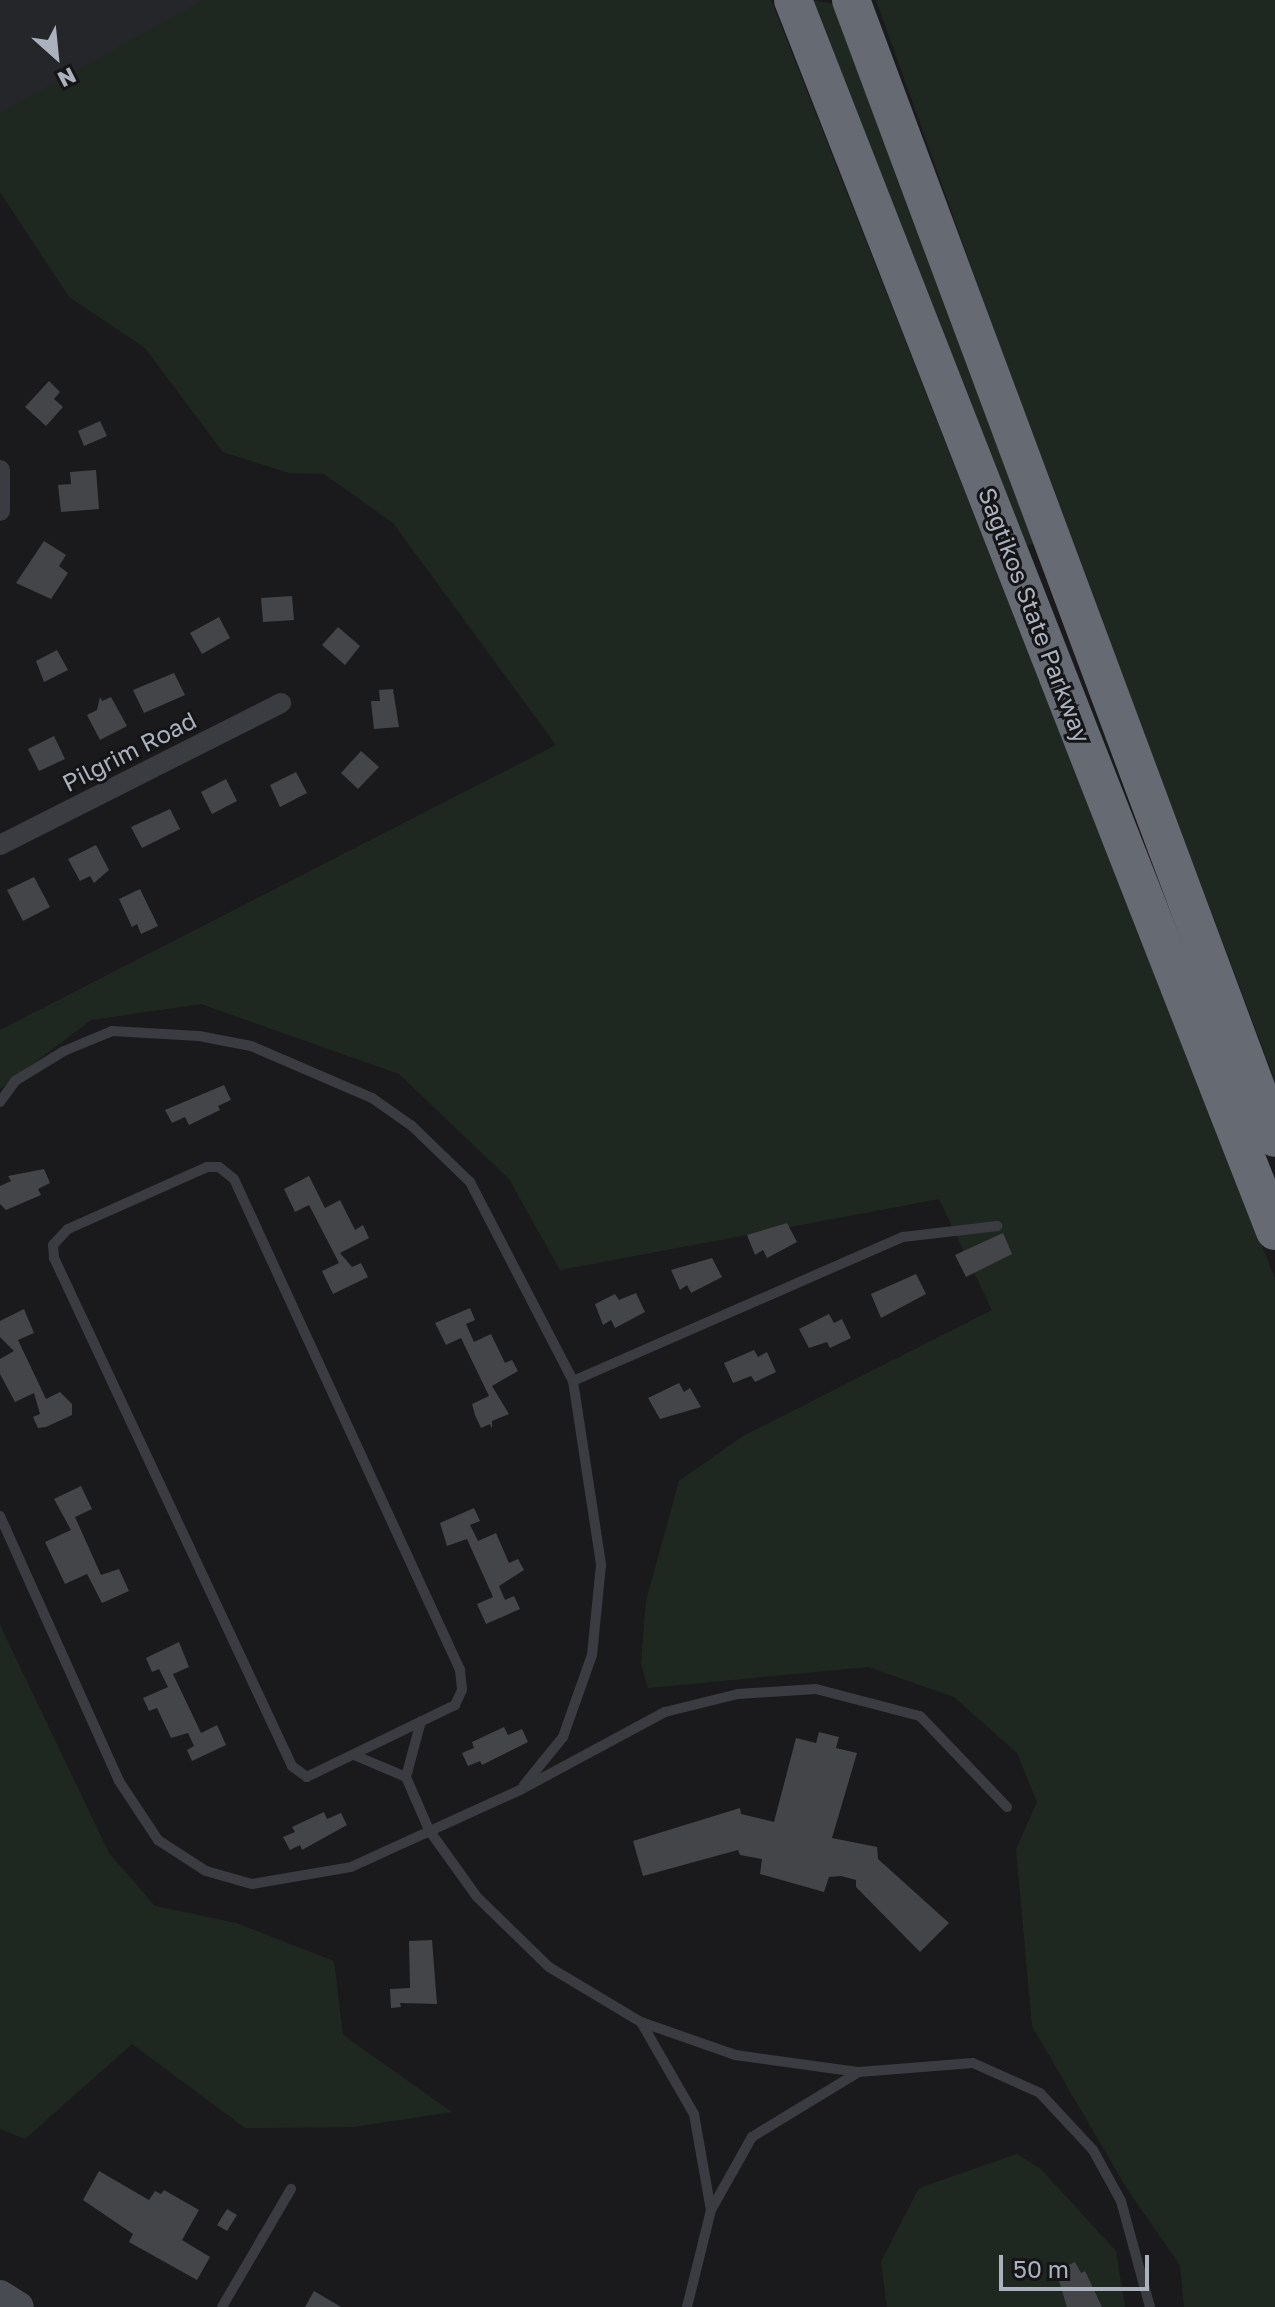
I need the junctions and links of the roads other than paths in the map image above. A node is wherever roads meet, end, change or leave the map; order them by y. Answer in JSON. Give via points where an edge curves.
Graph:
{"nodes":[{"id":1,"x":793,"y":0,"type":"edge"},
{"id":2,"x":851,"y":0,"type":"edge"},
{"id":3,"x":0,"y":470,"type":"edge"},
{"id":4,"x":1,"y":509,"type":"edge"},
{"id":5,"x":281,"y":703,"type":"dead end"},
{"id":6,"x":0,"y":845,"type":"edge"},
{"id":7,"x":0,"y":1102,"type":"edge"},
{"id":8,"x":1275,"y":1138,"type":"edge"},
{"id":9,"x":997,"y":1226,"type":"dead end"},
{"id":10,"x":1275,"y":1231,"type":"edge"},
{"id":11,"x":573,"y":1381,"type":"junction"},
{"id":12,"x":0,"y":1516,"type":"edge"},
{"id":13,"x":421,"y":1721,"type":"junction"},
{"id":14,"x":354,"y":1755,"type":"junction"},
{"id":15,"x":406,"y":1777,"type":"junction"},
{"id":16,"x":520,"y":1790,"type":"junction"},
{"id":17,"x":1007,"y":1807,"type":"dead end"},
{"id":18,"x":429,"y":1830,"type":"junction"},
{"id":19,"x":641,"y":2022,"type":"junction"},
{"id":20,"x":859,"y":2072,"type":"junction"},
{"id":21,"x":291,"y":2189,"type":"dead end"},
{"id":22,"x":711,"y":2210,"type":"junction"},
{"id":23,"x":0,"y":2295,"type":"edge"},
{"id":24,"x":19,"y":2307,"type":"edge"},
{"id":25,"x":222,"y":2307,"type":"edge"},
{"id":26,"x":687,"y":2307,"type":"edge"},
{"id":27,"x":1150,"y":2307,"type":"edge"}],
"edges":[{"from":1,"to":10,"type":"highway","name":"Sagtikos State Parkway"},
{"from":2,"to":8,"type":"highway","name":"Sagtikos State Parkway"},
{"from":3,"to":4,"type":"street"},
{"from":5,"to":6,"type":"street","name":"Pilgrim Road"},
{"from":7,"to":11,"type":"lane","via":[[15,1081],[64,1051],[112,1031],[152,1030],[251,1046],[372,1098],[412,1126],[470,1182]]},
{"from":9,"to":11,"type":"lane","via":[[903,1237]]},
{"from":11,"to":16,"type":"lane","via":[[601,1565],[592,1655],[563,1737]]},
{"from":12,"to":18,"type":"lane","via":[[119,1781],[158,1840],[206,1871],[252,1884],[351,1867]]},
{"from":13,"to":14,"type":"lane"},
{"from":13,"to":14,"type":"lane","via":[[455,1705],[462,1690],[460,1670],[234,1179],[219,1167],[207,1167],[68,1229],[53,1245],[61,1279],[292,1766],[307,1777]]},
{"from":13,"to":15,"type":"lane"},
{"from":14,"to":15,"type":"lane"},
{"from":15,"to":18,"type":"lane"},
{"from":16,"to":17,"type":"lane","via":[[665,1712],[738,1694],[816,1689],[920,1716]]},
{"from":16,"to":18,"type":"lane"},
{"from":18,"to":19,"type":"lane","via":[[477,1897],[549,1967]]},
{"from":19,"to":20,"type":"lane","via":[[735,2055]]},
{"from":19,"to":22,"type":"lane","via":[[694,2114]]},
{"from":20,"to":22,"type":"lane","via":[[752,2137]]},
{"from":20,"to":27,"type":"lane","via":[[973,2063],[1040,2093],[1093,2150],[1121,2201]]},
{"from":21,"to":25,"type":"lane"},
{"from":22,"to":26,"type":"lane"},
{"from":23,"to":24,"type":"main road"}]}
